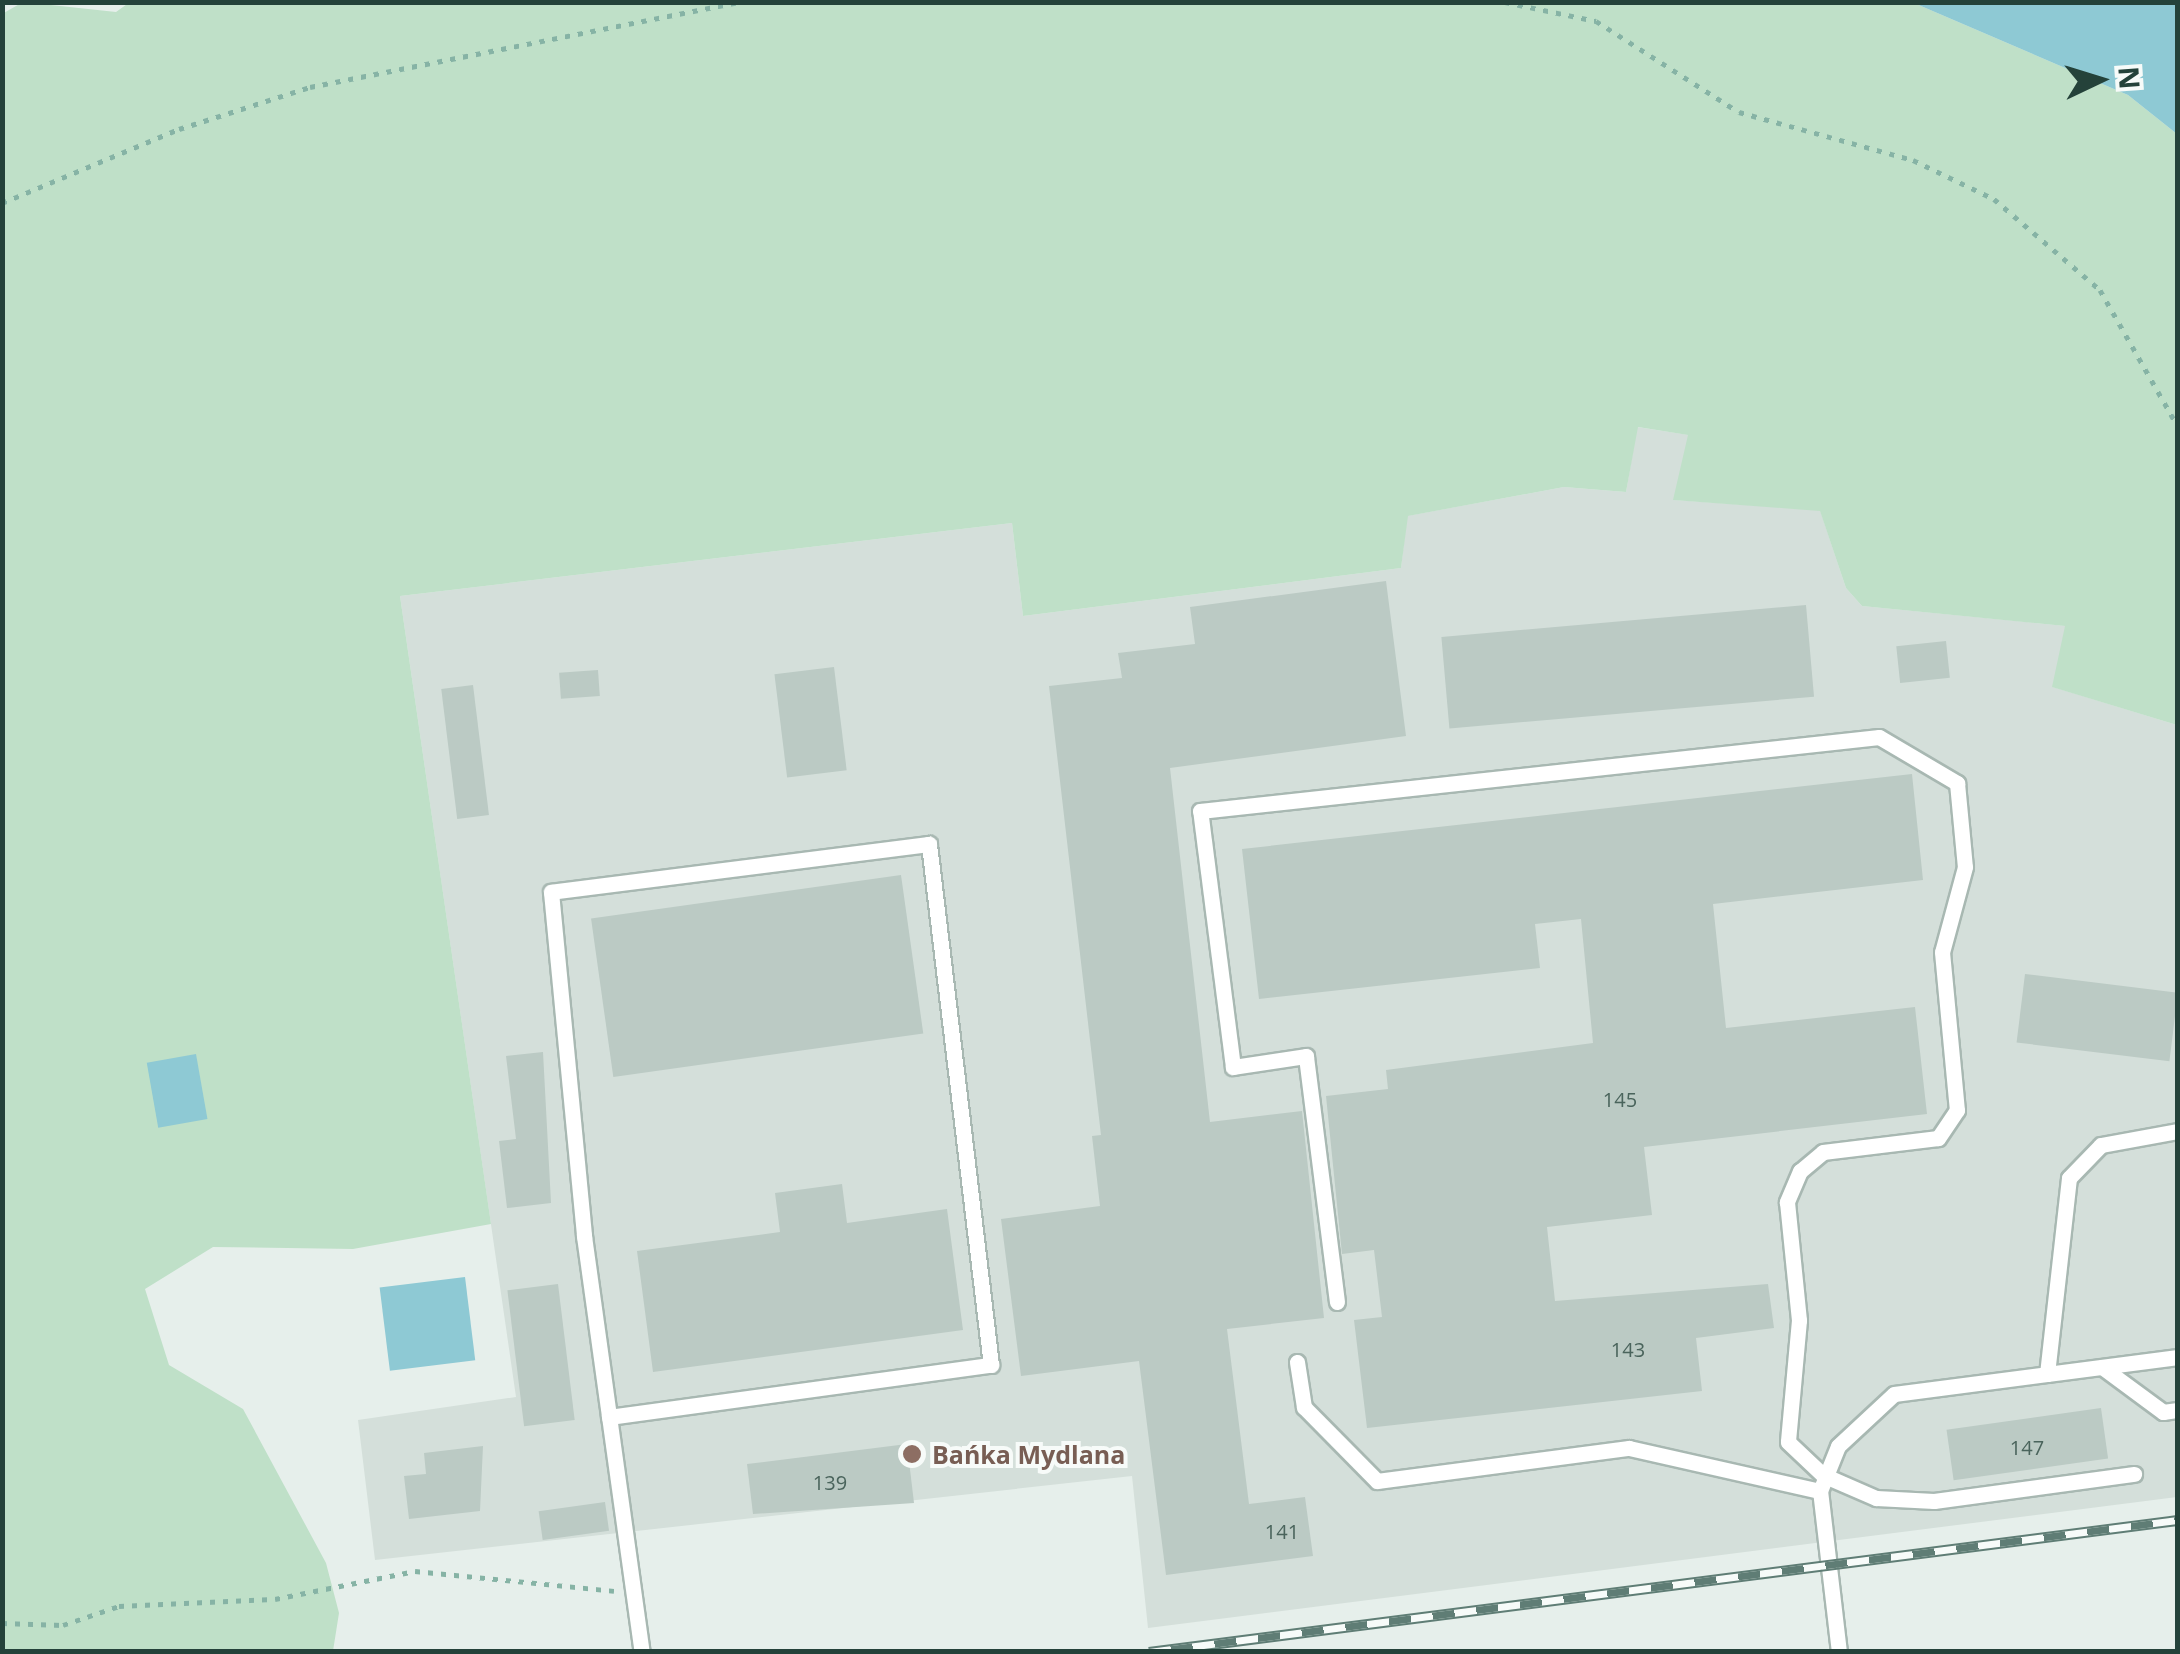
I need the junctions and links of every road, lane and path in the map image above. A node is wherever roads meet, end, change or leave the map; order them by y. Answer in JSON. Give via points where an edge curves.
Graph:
{"nodes":[{"id":1,"x":738,"y":2,"type":"edge"},
{"id":2,"x":1505,"y":2,"type":"edge"},
{"id":3,"x":2,"y":203,"type":"edge"},
{"id":4,"x":2178,"y":427,"type":"edge"},
{"id":5,"x":2178,"y":1131,"type":"edge"},
{"id":6,"x":1337,"y":1302,"type":"dead end"},
{"id":7,"x":2178,"y":1356,"type":"edge"},
{"id":8,"x":1297,"y":1362,"type":"dead end"},
{"id":9,"x":2102,"y":1367,"type":"junction"},
{"id":10,"x":2046,"y":1374,"type":"junction"},
{"id":11,"x":2178,"y":1410,"type":"edge"},
{"id":12,"x":609,"y":1417,"type":"junction"},
{"id":13,"x":2134,"y":1474,"type":"dead end"},
{"id":14,"x":1822,"y":1483,"type":"junction"},
{"id":15,"x":634,"y":1594,"type":"junction"},
{"id":16,"x":2,"y":1623,"type":"edge"},
{"id":17,"x":642,"y":1652,"type":"edge"},
{"id":18,"x":1839,"y":1652,"type":"edge"}],
"edges":[{"from":1,"to":3,"type":"path","via":[[310,87],[179,129]]},
{"from":2,"to":4,"type":"path","via":[[1596,21],[1739,112],[1913,160],[1994,199],[2100,290]]},
{"from":5,"to":10,"type":"lane","via":[[2101,1145],[2069,1178]]},
{"from":6,"to":14,"type":"lane","via":[[1306,1056],[1232,1066],[1200,811],[1879,737],[1957,783],[1965,867],[1942,952],[1957,1110],[1938,1138],[1823,1152],[1800,1172],[1787,1202],[1799,1320],[1788,1442]]},
{"from":7,"to":9,"type":"lane"},
{"from":8,"to":14,"type":"lane","via":[[1304,1407],[1377,1481],[1629,1448]]},
{"from":9,"to":10,"type":"lane"},
{"from":9,"to":11,"type":"lane","via":[[2162,1412]]},
{"from":10,"to":14,"type":"lane","via":[[1894,1394],[1857,1419]]},
{"from":12,"to":12,"type":"lane","via":[[552,892],[930,844],[991,1365]]},
{"from":12,"to":15,"type":"lane"},
{"from":13,"to":14,"type":"lane","via":[[1934,1501],[1876,1498]]},
{"from":14,"to":18,"type":"lane"},
{"from":15,"to":16,"type":"path","via":[[479,1570],[415,1571],[226,1605],[175,1600],[64,1625]]},
{"from":15,"to":17,"type":"lane"}]}
